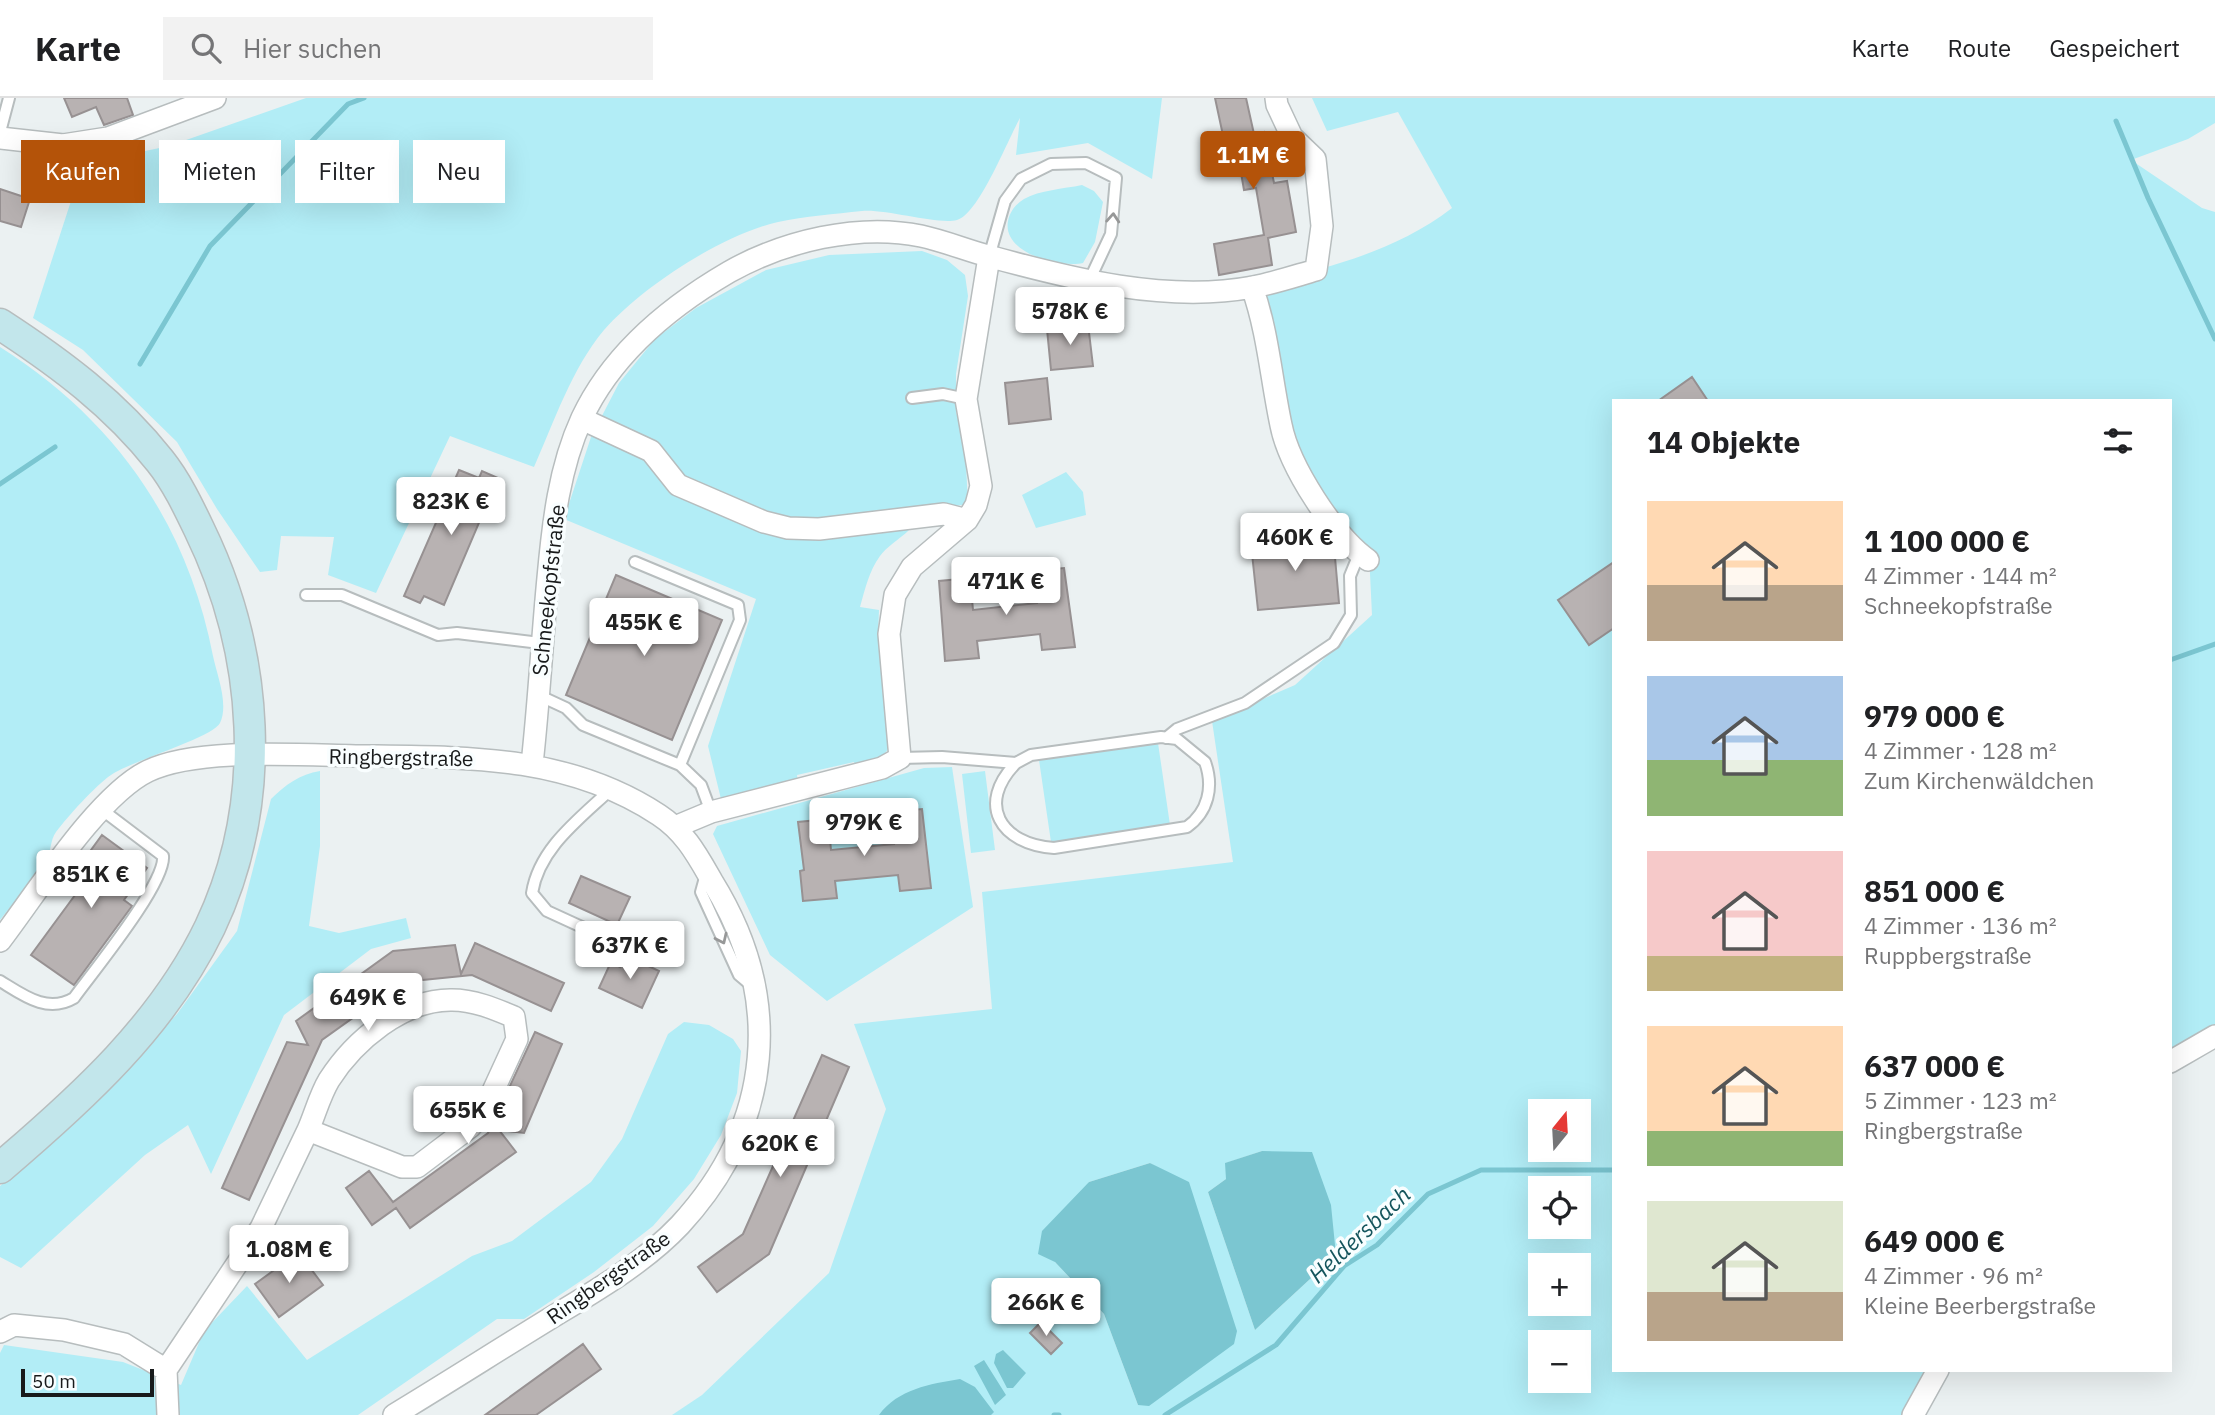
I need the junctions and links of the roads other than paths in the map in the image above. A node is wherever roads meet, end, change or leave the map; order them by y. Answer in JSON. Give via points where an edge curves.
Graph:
{"nodes":[{"id":1,"x":9,"y":98,"type":"edge"},
{"id":2,"x":215,"y":98,"type":"edge"},
{"id":3,"x":1276,"y":98,"type":"edge"},
{"id":4,"x":0,"y":132,"type":"edge"},
{"id":5,"x":0,"y":138,"type":"edge"},
{"id":6,"x":989,"y":257,"type":"junction"},
{"id":7,"x":1089,"y":281,"type":"junction"},
{"id":8,"x":1252,"y":287,"type":"junction"},
{"id":9,"x":0,"y":324,"type":"edge"},
{"id":10,"x":912,"y":398,"type":"dead end"},
{"id":11,"x":966,"y":399,"type":"junction"},
{"id":12,"x":582,"y":419,"type":"junction"},
{"id":13,"x":967,"y":520,"type":"junction"},
{"id":14,"x":1364,"y":557,"type":"joint"},
{"id":15,"x":635,"y":562,"type":"dead end"},
{"id":16,"x":306,"y":595,"type":"dead end"},
{"id":17,"x":540,"y":643,"type":"junction"},
{"id":18,"x":537,"y":695,"type":"junction"},
{"id":19,"x":1166,"y":738,"type":"junction"},
{"id":20,"x":251,"y":757,"type":"junction"},
{"id":21,"x":900,"y":758,"type":"junction"},
{"id":22,"x":1016,"y":762,"type":"junction"},
{"id":23,"x":533,"y":764,"type":"junction"},
{"id":24,"x":680,"y":765,"type":"junction"},
{"id":25,"x":609,"y":791,"type":"junction"},
{"id":26,"x":101,"y":809,"type":"junction"},
{"id":27,"x":711,"y":812,"type":"junction"},
{"id":28,"x":675,"y":827,"type":"junction"},
{"id":29,"x":608,"y":939,"type":"dead end"},
{"id":30,"x":0,"y":941,"type":"edge"},
{"id":31,"x":0,"y":981,"type":"edge"},
{"id":32,"x":2215,"y":1036,"type":"edge"},
{"id":33,"x":2172,"y":1061,"type":"edge"},
{"id":34,"x":309,"y":1130,"type":"junction"},
{"id":35,"x":0,"y":1168,"type":"edge"},
{"id":36,"x":0,"y":1332,"type":"edge"},
{"id":37,"x":166,"y":1370,"type":"junction"},
{"id":38,"x":1937,"y":1372,"type":"edge"},
{"id":39,"x":168,"y":1415,"type":"edge"},
{"id":40,"x":394,"y":1415,"type":"edge"},
{"id":41,"x":1913,"y":1415,"type":"edge"}],
"edges":[{"from":1,"to":4,"type":"lane"},
{"from":2,"to":5,"type":"street","via":[[108,138],[63,145]]},
{"from":3,"to":8,"type":"street","name":"Schneekopfstraße","via":[[1292,137],[1315,159],[1322,226],[1316,270]]},
{"from":6,"to":7,"type":"street","name":"Schneekopfstraße"},
{"from":7,"to":6,"type":"lane","one_way":true,"via":[[1111,234],[1116,178],[1086,163],[1051,164],[1021,179],[1005,201]]},
{"from":6,"to":11,"type":"street"},
{"from":6,"to":12,"type":"street","name":"Schneekopfstraße","via":[[920,236],[873,233],[789,245],[693,293],[643,334],[615,367]]},
{"from":7,"to":8,"type":"street","name":"Schneekopfstraße","via":[[1199,291]]},
{"from":8,"to":14,"type":"street","via":[[1265,324],[1281,427],[1293,460],[1329,518]]},
{"from":9,"to":20,"type":"street","via":[[86,384],[129,424],[187,503],[218,567],[241,642]]},
{"from":10,"to":11,"type":"lane","via":[[943,394]]},
{"from":11,"to":13,"type":"street","via":[[981,486]]},
{"from":12,"to":13,"type":"street","via":[[651,451],[678,485],[764,522],[819,529],[944,514]]},
{"from":12,"to":17,"type":"street","name":"Schneekopfstraße","via":[[559,490]]},
{"from":13,"to":21,"type":"street","via":[[912,567],[895,595],[889,634]]},
{"from":14,"to":19,"type":"lane","via":[[1350,576],[1351,615],[1334,643],[1245,703],[1177,729]]},
{"from":15,"to":24,"type":"lane","via":[[738,606],[740,620]]},
{"from":16,"to":17,"type":"lane","via":[[342,595],[438,635]]},
{"from":17,"to":18,"type":"street","name":"Schneekopfstraße"},
{"from":18,"to":23,"type":"street","name":"Schneekopfstraße"},
{"from":18,"to":24,"type":"lane","via":[[566,708],[583,725]]},
{"from":19,"to":22,"type":"lane","via":[[1031,755]]},
{"from":19,"to":22,"type":"lane","via":[[1195,750],[1209,773],[1205,807],[1186,827],[1054,848],[1018,841],[1004,829],[995,793]]},
{"from":20,"to":23,"type":"street","name":"Ringbergstraße","via":[[460,756]]},
{"from":20,"to":26,"type":"street","name":"Ringbergstraße","via":[[180,761],[150,770],[109,798]]},
{"from":20,"to":35,"type":"street","via":[[232,865],[210,926],[190,962],[160,1009],[114,1063],[73,1106]]},
{"from":21,"to":22,"type":"lane"},
{"from":21,"to":27,"type":"street","via":[[883,768]]},
{"from":23,"to":25,"type":"street","name":"Ringbergstraße"},
{"from":24,"to":27,"type":"lane","via":[[701,785]]},
{"from":25,"to":28,"type":"street","name":"Ringbergstraße"},
{"from":25,"to":29,"type":"lane","via":[[548,852],[535,874],[532,893],[547,911]]},
{"from":26,"to":30,"type":"street","name":"Ringbergstraße"},
{"from":26,"to":31,"type":"lane","via":[[163,856],[153,887],[74,998],[63,1004],[46,1004]]},
{"from":27,"to":28,"type":"street"},
{"from":28,"to":40,"type":"street","name":"Ringbergstraße","via":[[707,871],[746,944],[756,989],[761,1039],[750,1105],[737,1141],[680,1225],[648,1254]]},
{"from":32,"to":33,"type":"street"},
{"from":34,"to":34,"type":"street","via":[[402,1167],[417,1167],[482,1113],[517,1039],[514,1017],[450,999],[391,1020],[348,1054],[328,1081]]},
{"from":34,"to":37,"type":"street","via":[[261,1228]]},
{"from":36,"to":37,"type":"street","via":[[14,1325],[64,1330],[124,1344]]},
{"from":37,"to":39,"type":"street"},
{"from":38,"to":41,"type":"street"}]}
